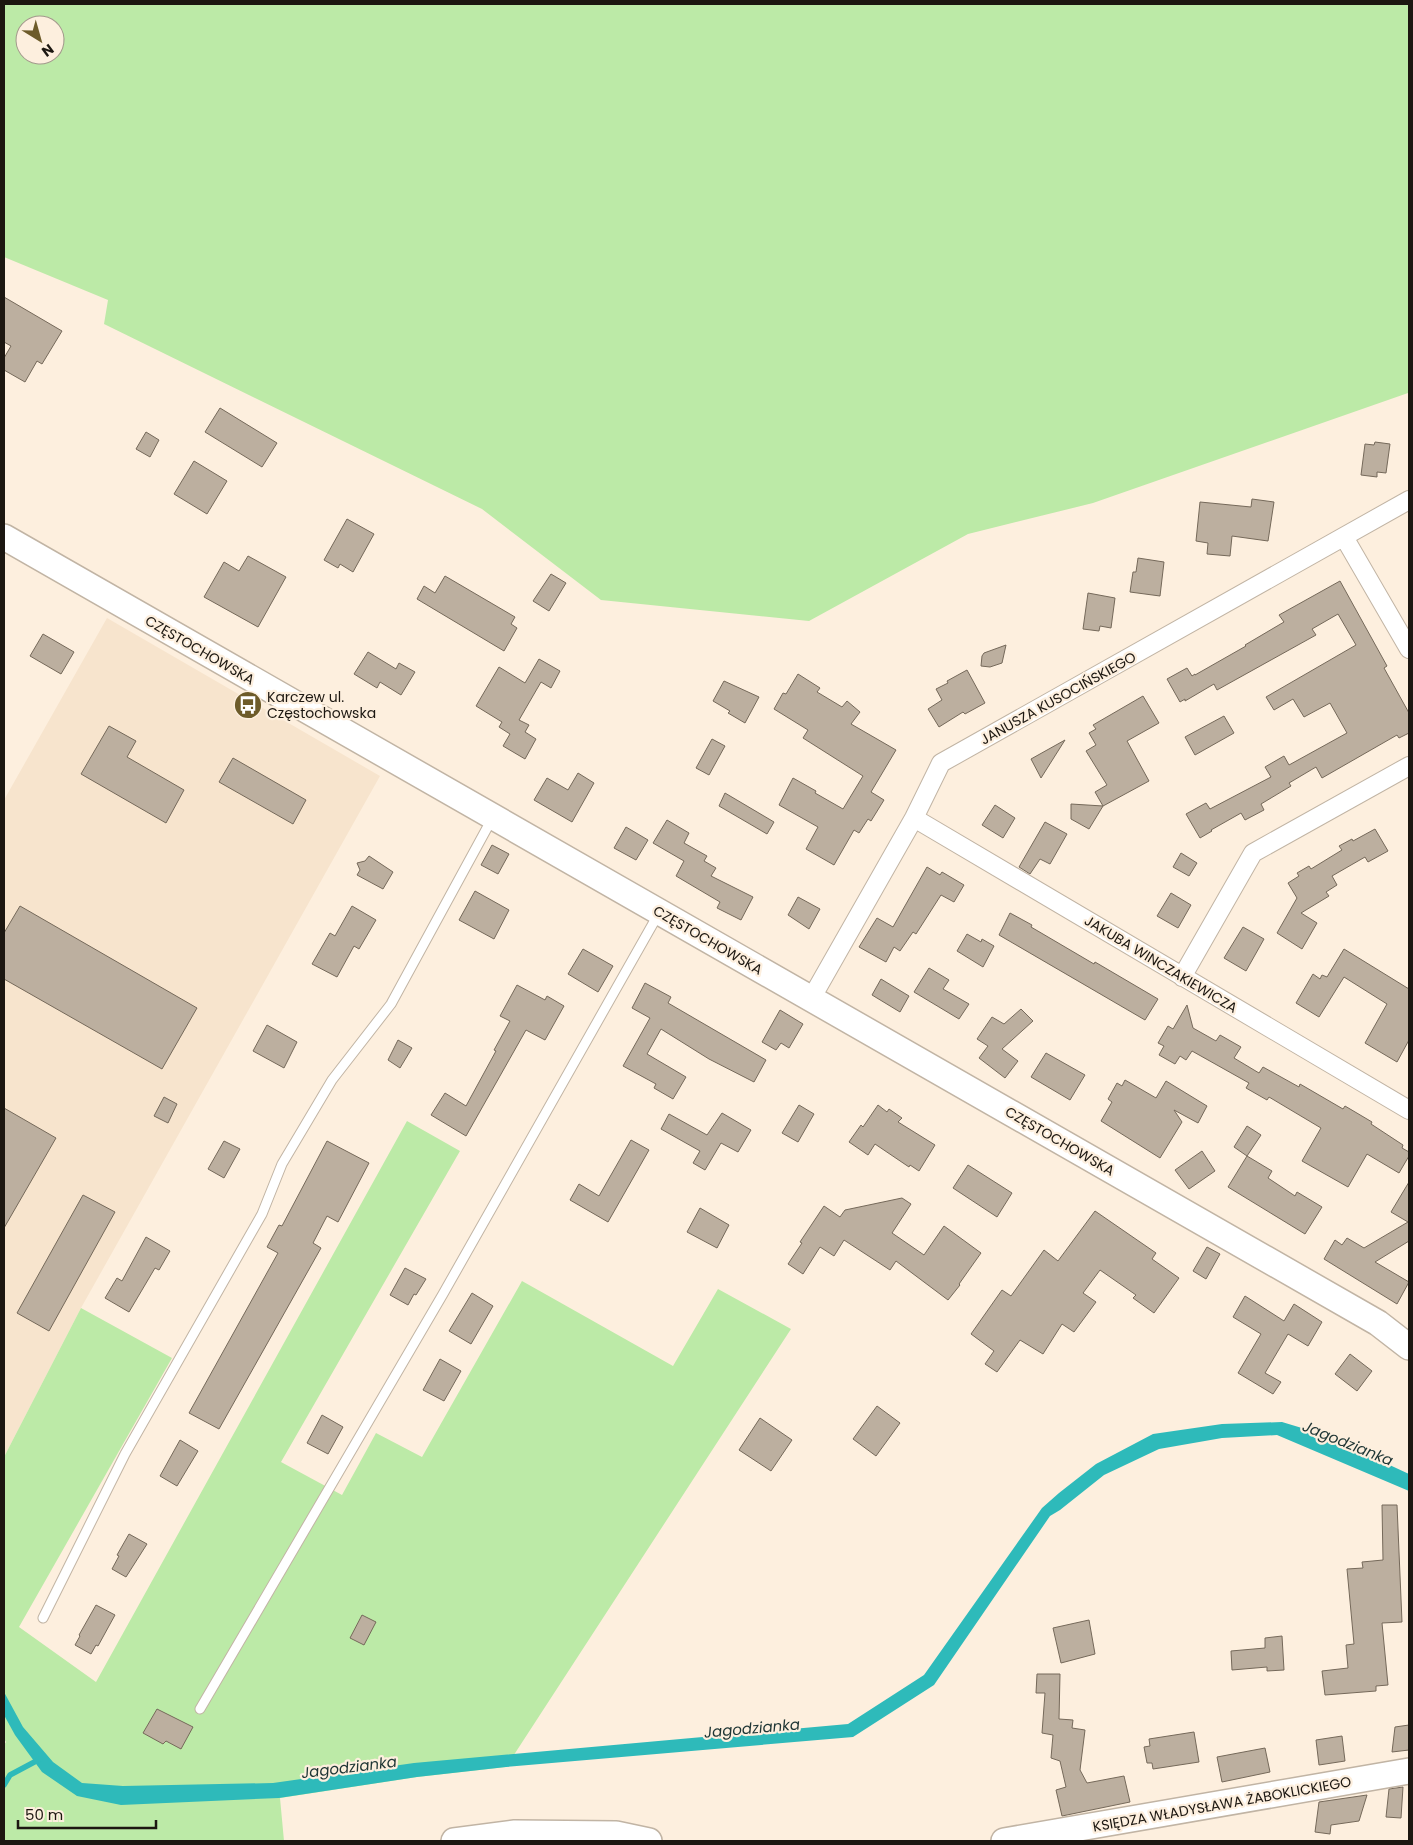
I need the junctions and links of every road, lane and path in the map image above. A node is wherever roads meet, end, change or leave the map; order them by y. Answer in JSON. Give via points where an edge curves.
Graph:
{"nodes":[{"id":1,"x":1409,"y":500,"type":"edge"},
{"id":2,"x":1344,"y":537,"type":"junction"},
{"id":3,"x":5,"y":539,"type":"edge"},
{"id":4,"x":1409,"y":649,"type":"edge"},
{"id":5,"x":1409,"y":766,"type":"edge"},
{"id":6,"x":493,"y":817,"type":"junction"},
{"id":7,"x":914,"y":818,"type":"junction"},
{"id":8,"x":660,"y":913,"type":"junction"},
{"id":9,"x":1182,"y":977,"type":"junction"},
{"id":10,"x":811,"y":999,"type":"junction"},
{"id":11,"x":1409,"y":1110,"type":"edge"},
{"id":12,"x":1409,"y":1347,"type":"edge"},
{"id":13,"x":43,"y":1618,"type":"dead end"},
{"id":14,"x":200,"y":1709,"type":"dead end"},
{"id":15,"x":1409,"y":1771,"type":"edge"},
{"id":16,"x":454,"y":1841,"type":"edge"},
{"id":17,"x":649,"y":1841,"type":"edge"},
{"id":18,"x":1004,"y":1841,"type":"edge"}],
"edges":[{"from":1,"to":2,"type":"street","name":"JANUSZA KUSOCIŃSKIEGO"},
{"from":2,"to":4,"type":"street"},
{"from":2,"to":7,"type":"street","name":"JANUSZA KUSOCIŃSKIEGO","via":[[941,763]]},
{"from":3,"to":6,"type":"main road","name":"CZĘSTOCHOWSKA"},
{"from":5,"to":9,"type":"street","via":[[1253,853]]},
{"from":6,"to":8,"type":"main road","name":"CZĘSTOCHOWSKA"},
{"from":6,"to":13,"type":"lane","via":[[392,1004],[332,1080],[282,1164],[262,1214],[125,1454]]},
{"from":7,"to":9,"type":"street","name":"JAKUBA WINCZAKIEWICZA"},
{"from":7,"to":10,"type":"street","name":"JANUSZA KUSOCIŃSKIEGO"},
{"from":8,"to":10,"type":"main road","name":"CZĘSTOCHOWSKA"},
{"from":8,"to":14,"type":"lane","via":[[443,1294]]},
{"from":9,"to":11,"type":"street","name":"JAKUBA WINCZAKIEWICZA"},
{"from":10,"to":12,"type":"main road","name":"CZĘSTOCHOWSKA","via":[[1378,1322]]},
{"from":15,"to":18,"type":"main road","name":"KSIĘDZA WŁADYSŁAWA ŻABOKLICKIEGO"},
{"from":16,"to":17,"type":"main road","via":[[524,1833],[616,1834]]}]}
